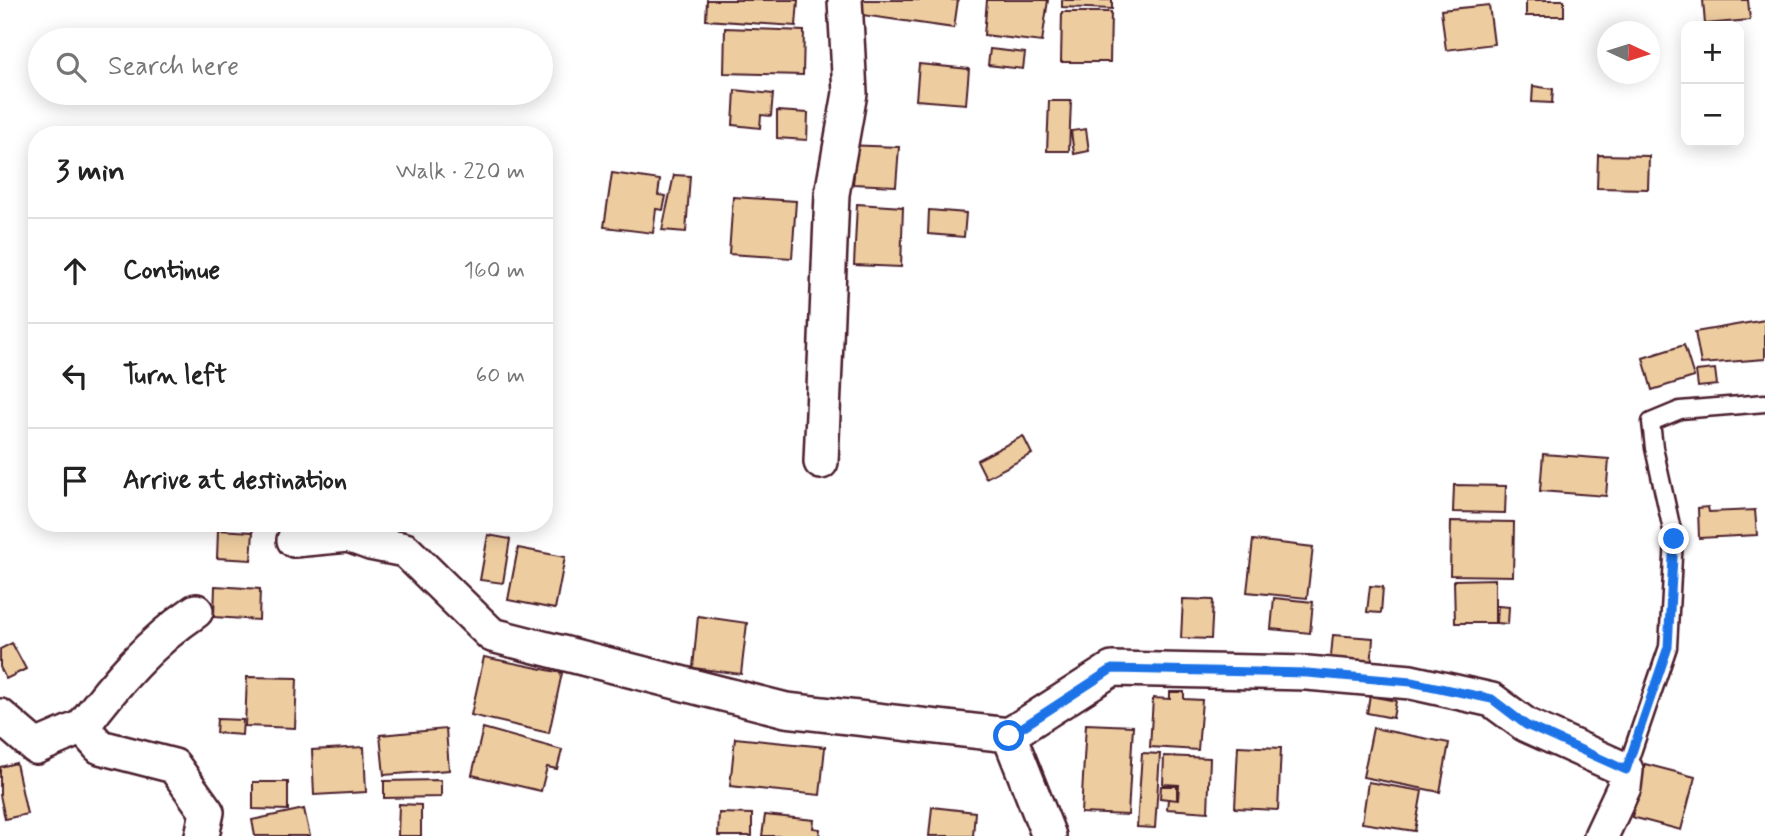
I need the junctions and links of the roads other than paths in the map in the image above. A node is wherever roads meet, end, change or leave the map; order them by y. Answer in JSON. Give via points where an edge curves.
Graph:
{"nodes":[{"id":1,"x":845,"y":0,"type":"edge"},
{"id":2,"x":1765,"y":402,"type":"edge"},
{"id":3,"x":821,"y":462,"type":"dead end"},
{"id":4,"x":294,"y":540,"type":"dead end"},
{"id":5,"x":196,"y":611,"type":"dead end"},
{"id":6,"x":3,"y":720,"type":"edge"},
{"id":7,"x":82,"y":727,"type":"junction"},
{"id":8,"x":1009,"y":736,"type":"junction"},
{"id":9,"x":1626,"y":770,"type":"junction"},
{"id":10,"x":202,"y":836,"type":"edge"},
{"id":11,"x":1049,"y":836,"type":"edge"},
{"id":12,"x":1601,"y":836,"type":"edge"}],
"edges":[{"from":1,"to":3,"type":"street","via":[[850,93],[832,194]]},
{"from":2,"to":9,"type":"lane","via":[[1680,410],[1651,422],[1674,539],[1668,647]]},
{"from":4,"to":8,"type":"street","via":[[348,535],[405,550],[492,635],[786,710]]},
{"from":5,"to":7,"type":"street","via":[[120,677]]},
{"from":6,"to":7,"type":"street","via":[[36,747]]},
{"from":7,"to":10,"type":"street","via":[[100,747],[174,766],[207,811]]},
{"from":8,"to":9,"type":"street","via":[[1112,669],[1307,673],[1411,682],[1492,699],[1526,725]]},
{"from":8,"to":11,"type":"street"},
{"from":9,"to":12,"type":"street","via":[[1624,787]]}]}
